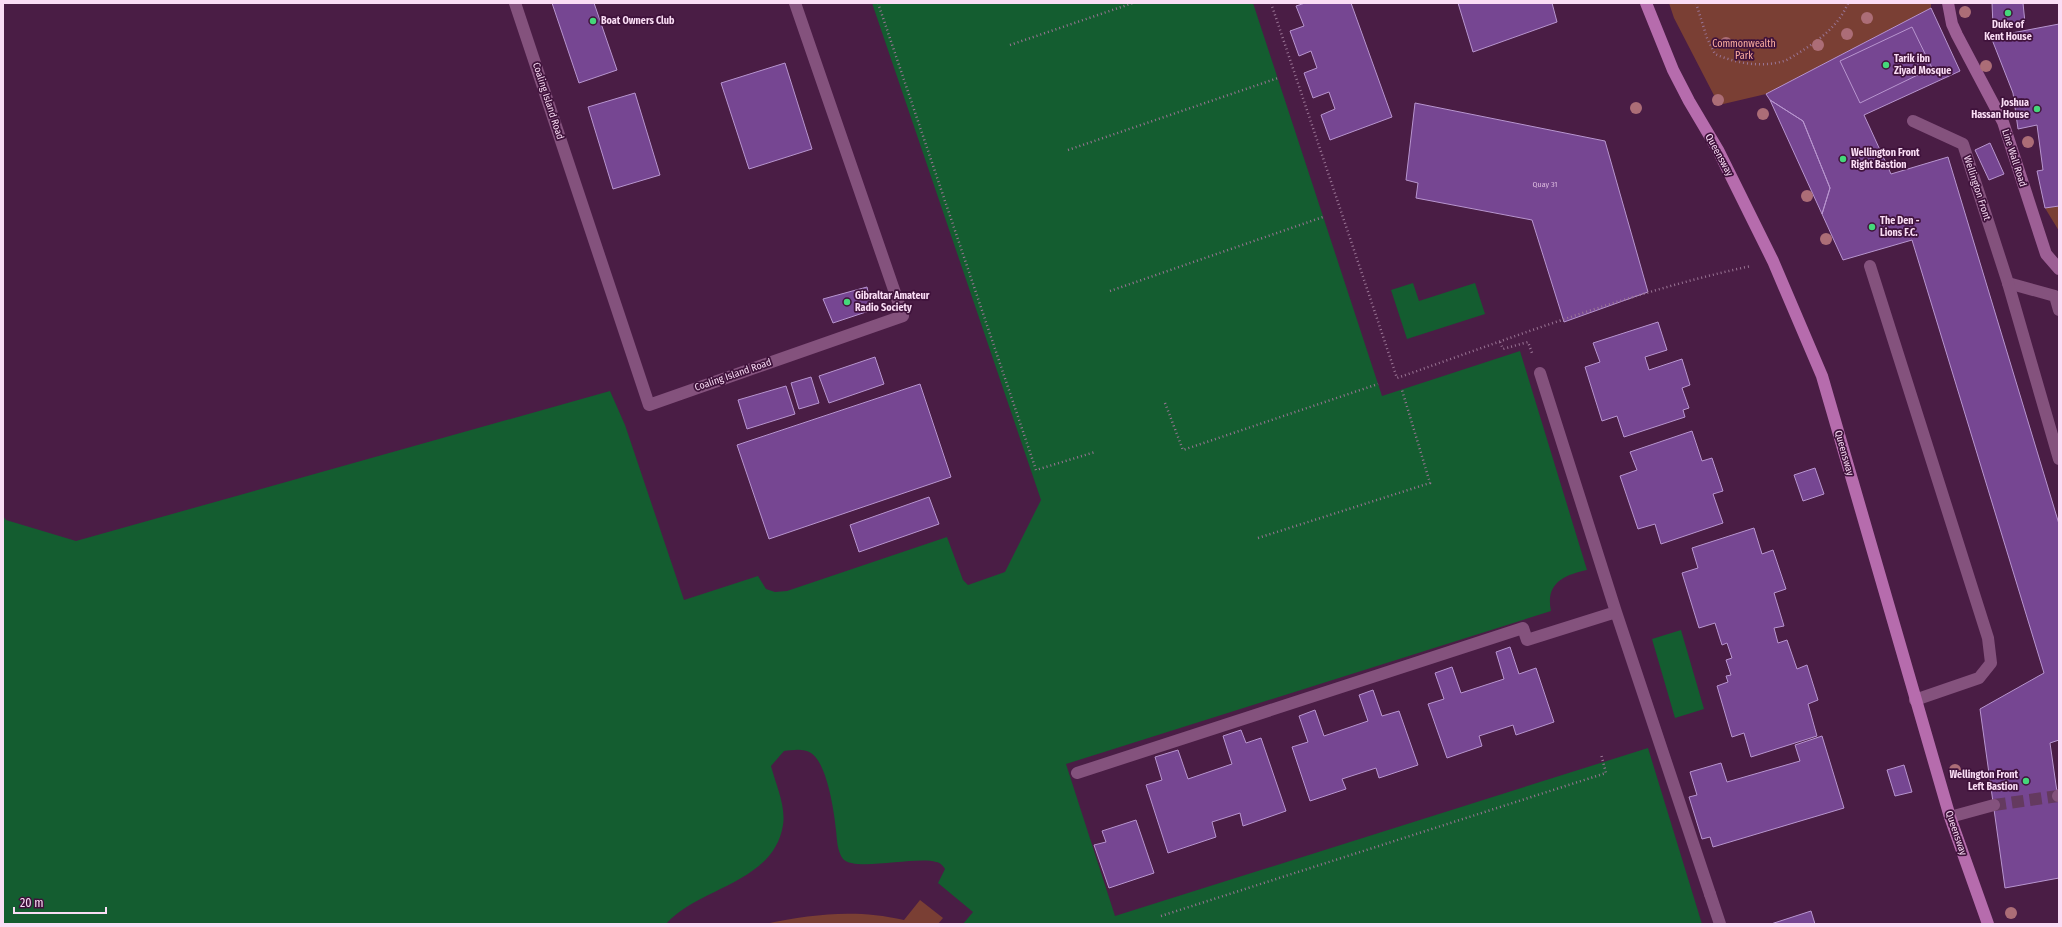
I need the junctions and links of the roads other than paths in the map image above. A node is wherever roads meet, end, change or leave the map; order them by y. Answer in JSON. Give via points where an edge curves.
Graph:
{"nodes":[{"id":1,"x":515,"y":3,"type":"edge"},
{"id":2,"x":795,"y":3,"type":"edge"},
{"id":3,"x":1646,"y":3,"type":"edge"},
{"id":4,"x":1948,"y":3,"type":"edge"},
{"id":5,"x":1913,"y":121,"type":"dead end"},
{"id":6,"x":1870,"y":266,"type":"dead end"},
{"id":7,"x":2059,"y":269,"type":"edge"},
{"id":8,"x":2008,"y":283,"type":"junction"},
{"id":9,"x":2059,"y":310,"type":"edge"},
{"id":10,"x":1540,"y":373,"type":"road end"},
{"id":11,"x":2059,"y":459,"type":"edge"},
{"id":12,"x":1616,"y":612,"type":"junction"},
{"id":13,"x":1915,"y":700,"type":"junction"},
{"id":14,"x":1077,"y":773,"type":"dead end"},
{"id":15,"x":1994,"y":805,"type":"tunnel mouth"},
{"id":16,"x":1950,"y":817,"type":"junction"},
{"id":17,"x":1720,"y":924,"type":"edge"},
{"id":18,"x":1988,"y":924,"type":"edge"}],
"edges":[{"from":1,"to":2,"type":"street","name":"Coaling Island Road","via":[[649,404],[904,316]]},
{"from":3,"to":13,"type":"main road","name":"Queensway","via":[[1688,101],[1718,150],[1773,261],[1822,376]]},
{"from":4,"to":7,"type":"street","name":"Line Wall Road","via":[[1952,24],[2002,122],[2046,254]]},
{"from":5,"to":8,"type":"street","name":"Wellington Front","via":[[1963,144]]},
{"from":6,"to":13,"type":"street","via":[[1988,638],[1991,664],[1979,678]]},
{"from":8,"to":9,"type":"street","via":[[2055,296]]},
{"from":8,"to":11,"type":"street","name":"Wellington Front"},
{"from":10,"to":12,"type":"street"},
{"from":12,"to":14,"type":"street","via":[[1527,640],[1523,628]]},
{"from":12,"to":17,"type":"street"},
{"from":13,"to":16,"type":"main road","name":"Queensway"},
{"from":15,"to":16,"type":"street"},
{"from":16,"to":18,"type":"main road","name":"Queensway"}]}
